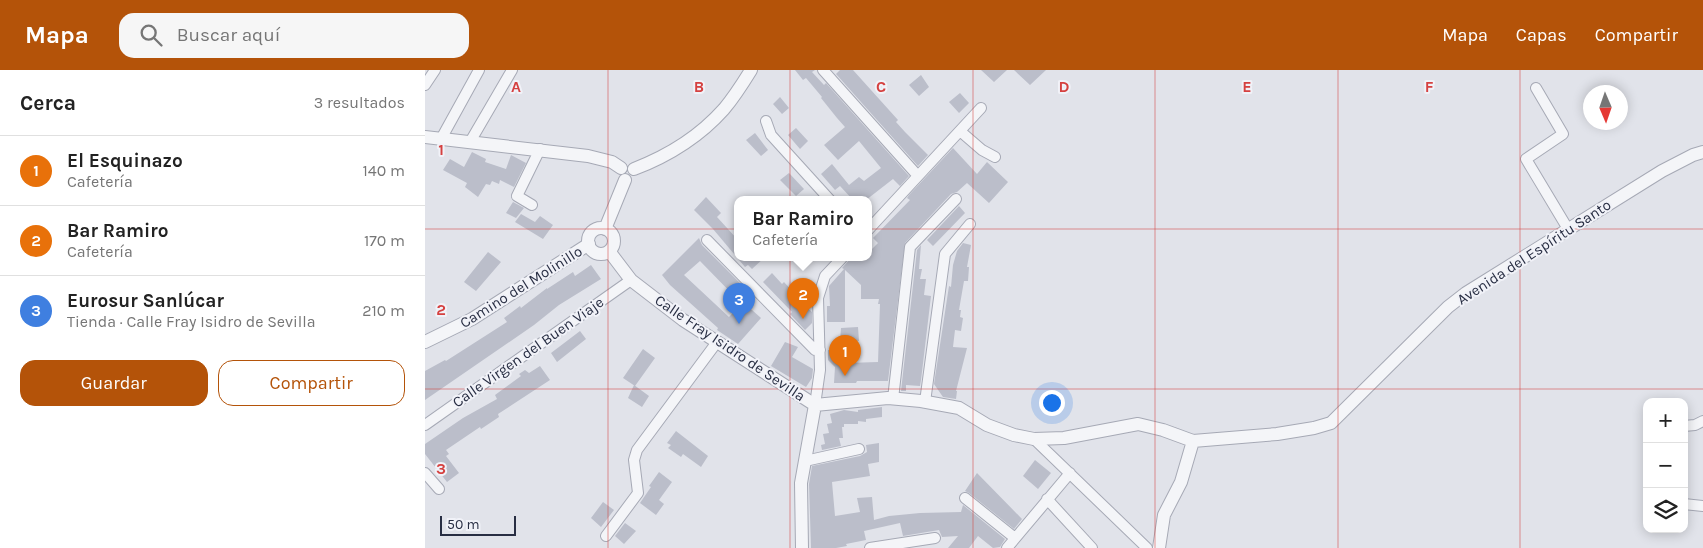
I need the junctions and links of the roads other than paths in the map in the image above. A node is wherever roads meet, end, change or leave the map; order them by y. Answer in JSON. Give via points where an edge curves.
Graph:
{"nodes":[{"id":1,"x":435,"y":70,"type":"edge"},
{"id":2,"x":479,"y":70,"type":"edge"},
{"id":3,"x":512,"y":70,"type":"edge"},
{"id":4,"x":751,"y":70,"type":"edge"},
{"id":5,"x":823,"y":70,"type":"edge"},
{"id":6,"x":425,"y":85,"type":"edge"},
{"id":7,"x":1537,"y":88,"type":"dead end"},
{"id":8,"x":981,"y":108,"type":"dead end"},
{"id":9,"x":766,"y":121,"type":"dead end"},
{"id":10,"x":960,"y":131,"type":"junction"},
{"id":11,"x":425,"y":137,"type":"edge"},
{"id":12,"x":441,"y":139,"type":"junction"},
{"id":13,"x":470,"y":142,"type":"junction"},
{"id":14,"x":540,"y":149,"type":"junction"},
{"id":15,"x":1703,"y":152,"type":"edge"},
{"id":16,"x":995,"y":157,"type":"dead end"},
{"id":17,"x":627,"y":173,"type":"junction"},
{"id":18,"x":918,"y":176,"type":"junction"},
{"id":19,"x":826,"y":196,"type":"edge"},
{"id":20,"x":956,"y":199,"type":"dead end"},
{"id":21,"x":532,"y":205,"type":"dead end"},
{"id":22,"x":970,"y":224,"type":"dead end"},
{"id":23,"x":872,"y":226,"type":"edge"},
{"id":24,"x":605,"y":229,"type":"junction"},
{"id":25,"x":1568,"y":229,"type":"junction"},
{"id":26,"x":707,"y":240,"type":"dead end"},
{"id":27,"x":589,"y":244,"type":"junction"},
{"id":28,"x":609,"y":251,"type":"junction"},
{"id":29,"x":838,"y":261,"type":"edge"},
{"id":30,"x":631,"y":280,"type":"junction"},
{"id":31,"x":425,"y":342,"type":"edge"},
{"id":32,"x":717,"y":342,"type":"junction"},
{"id":33,"x":820,"y":350,"type":"junction"},
{"id":34,"x":893,"y":399,"type":"junction"},
{"id":35,"x":925,"y":402,"type":"junction"},
{"id":36,"x":815,"y":405,"type":"junction"},
{"id":37,"x":1703,"y":421,"type":"edge"},
{"id":38,"x":425,"y":425,"type":"edge"},
{"id":39,"x":1688,"y":426,"type":"edge"},
{"id":40,"x":1035,"y":439,"type":"junction"},
{"id":41,"x":1193,"y":440,"type":"junction"},
{"id":42,"x":859,"y":449,"type":"dead end"},
{"id":43,"x":805,"y":461,"type":"junction"},
{"id":44,"x":425,"y":473,"type":"edge"},
{"id":45,"x":1070,"y":473,"type":"junction"},
{"id":46,"x":439,"y":489,"type":"dead end"},
{"id":47,"x":965,"y":498,"type":"dead end"},
{"id":48,"x":1047,"y":499,"type":"junction"},
{"id":49,"x":1688,"y":504,"type":"edge"},
{"id":50,"x":1703,"y":506,"type":"edge"},
{"id":51,"x":606,"y":536,"type":"dead end"},
{"id":52,"x":935,"y":538,"type":"dead end"},
{"id":53,"x":1015,"y":538,"type":"junction"},
{"id":54,"x":802,"y":548,"type":"edge"},
{"id":55,"x":870,"y":548,"type":"edge"},
{"id":56,"x":1007,"y":548,"type":"edge"},
{"id":57,"x":1092,"y":548,"type":"edge"},
{"id":58,"x":1147,"y":548,"type":"edge"},
{"id":59,"x":1159,"y":548,"type":"edge"}],
"edges":[{"from":1,"to":6,"type":"street"},
{"from":2,"to":12,"type":"street"},
{"from":3,"to":13,"type":"street"},
{"from":4,"to":17,"type":"street","via":[[710,124],[657,160]]},
{"from":5,"to":18,"type":"street"},
{"from":7,"to":25,"type":"street","via":[[1563,134],[1526,159]]},
{"from":8,"to":10,"type":"street"},
{"from":9,"to":19,"type":"street","via":[[771,135]]},
{"from":10,"to":16,"type":"street"},
{"from":10,"to":18,"type":"street"},
{"from":11,"to":12,"type":"street"},
{"from":12,"to":13,"type":"street"},
{"from":13,"to":14,"type":"street"},
{"from":14,"to":17,"type":"street","via":[[612,162]]},
{"from":14,"to":21,"type":"street","via":[[517,196]]},
{"from":15,"to":25,"type":"street","name":"Avenida del Espíritu Santo","via":[[1662,171]]},
{"from":17,"to":24,"type":"street"},
{"from":18,"to":23,"type":"street"},
{"from":20,"to":34,"type":"street","via":[[910,247]]},
{"from":22,"to":35,"type":"street","via":[[945,254]]},
{"from":24,"to":27,"type":"street","via":[[593,232]]},
{"from":24,"to":28,"type":"street","via":[[612,233],[614,241]]},
{"from":25,"to":41,"type":"street","name":"Avenida del Espíritu Santo","via":[[1448,307],[1331,423],[1277,434]]},
{"from":26,"to":33,"type":"street","via":[[815,350]]},
{"from":27,"to":28,"type":"street","via":[[597,253]]},
{"from":27,"to":31,"type":"street","name":"Camino del Molinillo","via":[[472,319]]},
{"from":28,"to":30,"type":"street","name":"Calle Fray Isidro de Sevilla"},
{"from":29,"to":33,"type":"street","via":[[825,276],[818,298]]},
{"from":30,"to":32,"type":"street","name":"Calle Fray Isidro de Sevilla"},
{"from":30,"to":38,"type":"street","name":"Calle Virgen del Buen Viaje"},
{"from":32,"to":36,"type":"street","name":"Calle Fray Isidro de Sevilla"},
{"from":32,"to":51,"type":"street","via":[[637,450],[634,460],[638,493]]},
{"from":33,"to":36,"type":"street"},
{"from":34,"to":35,"type":"street","name":"Calle Fray Isidro de Sevilla"},
{"from":34,"to":36,"type":"street","name":"Calle Fray Isidro de Sevilla"},
{"from":35,"to":40,"type":"street","name":"Calle Fray Isidro de Sevilla","via":[[959,408],[987,425]]},
{"from":36,"to":43,"type":"street"},
{"from":37,"to":39,"type":"street"},
{"from":40,"to":41,"type":"street","name":"Calle Fray Isidro de Sevilla","via":[[1064,438],[1139,424]]},
{"from":40,"to":45,"type":"street"},
{"from":41,"to":59,"type":"street","via":[[1181,482],[1164,515]]},
{"from":42,"to":43,"type":"street"},
{"from":43,"to":54,"type":"street","via":[[801,484]]},
{"from":44,"to":46,"type":"street"},
{"from":45,"to":48,"type":"street"},
{"from":45,"to":58,"type":"street"},
{"from":47,"to":53,"type":"street"},
{"from":48,"to":53,"type":"street"},
{"from":48,"to":57,"type":"street"},
{"from":49,"to":50,"type":"street"},
{"from":52,"to":55,"type":"street"},
{"from":53,"to":56,"type":"street"}]}
